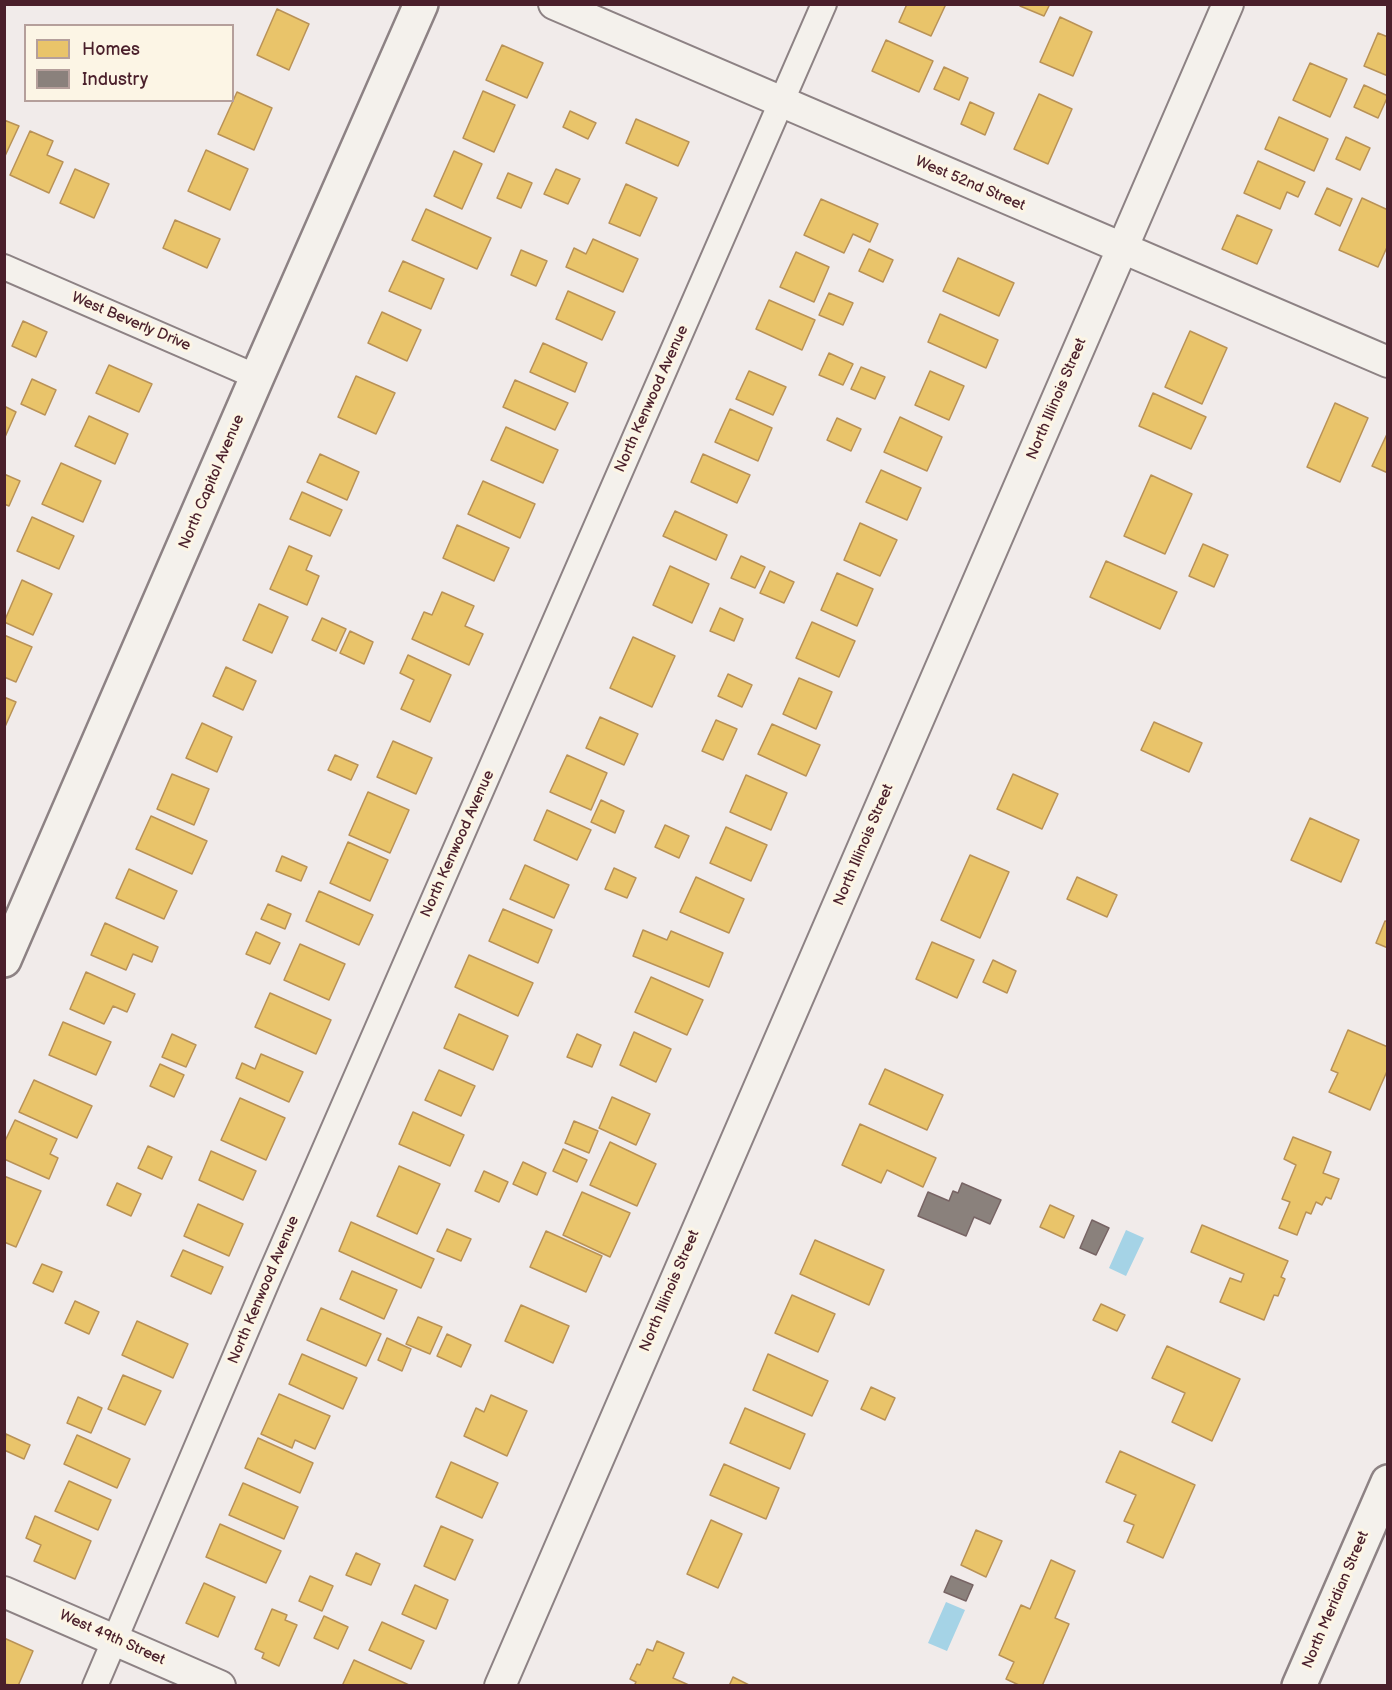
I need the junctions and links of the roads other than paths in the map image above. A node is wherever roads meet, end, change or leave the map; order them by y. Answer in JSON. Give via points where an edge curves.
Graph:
{"nodes":[{"id":1,"x":421,"y":4,"type":"edge"},
{"id":2,"x":554,"y":4,"type":"edge"},
{"id":3,"x":824,"y":4,"type":"edge"},
{"id":4,"x":1228,"y":4,"type":"edge"},
{"id":5,"x":782,"y":102,"type":"junction"},
{"id":6,"x":1122,"y":249,"type":"junction"},
{"id":7,"x":4,"y":267,"type":"edge"},
{"id":8,"x":1388,"y":362,"type":"edge"},
{"id":9,"x":256,"y":376,"type":"junction"},
{"id":10,"x":4,"y":960,"type":"edge"},
{"id":11,"x":1388,"y":1482,"type":"edge"},
{"id":12,"x":4,"y":1592,"type":"edge"},
{"id":13,"x":115,"y":1639,"type":"junction"},
{"id":14,"x":95,"y":1686,"type":"edge"},
{"id":15,"x":220,"y":1686,"type":"edge"},
{"id":16,"x":500,"y":1686,"type":"edge"},
{"id":17,"x":1299,"y":1686,"type":"edge"}],
"edges":[{"from":1,"to":9,"type":"main road","name":"North Capitol Avenue"},
{"from":2,"to":5,"type":"street","name":"West 52nd Street"},
{"from":3,"to":5,"type":"street","name":"North Kenwood Avenue"},
{"from":4,"to":6,"type":"street","name":"North Illinois Street"},
{"from":5,"to":6,"type":"street","name":"West 52nd Street"},
{"from":5,"to":13,"type":"street","name":"North Kenwood Avenue"},
{"from":6,"to":8,"type":"street","name":"West 52nd Street"},
{"from":6,"to":16,"type":"street","name":"North Illinois Street"},
{"from":7,"to":9,"type":"street","name":"West Beverly Drive"},
{"from":9,"to":10,"type":"main road","name":"North Capitol Avenue"},
{"from":11,"to":17,"type":"main road","name":"North Meridian Street"},
{"from":12,"to":13,"type":"street","name":"West 49th Street"},
{"from":13,"to":14,"type":"street","name":"North Kenwood Avenue"},
{"from":13,"to":15,"type":"street","name":"West 49th Street"}]}
